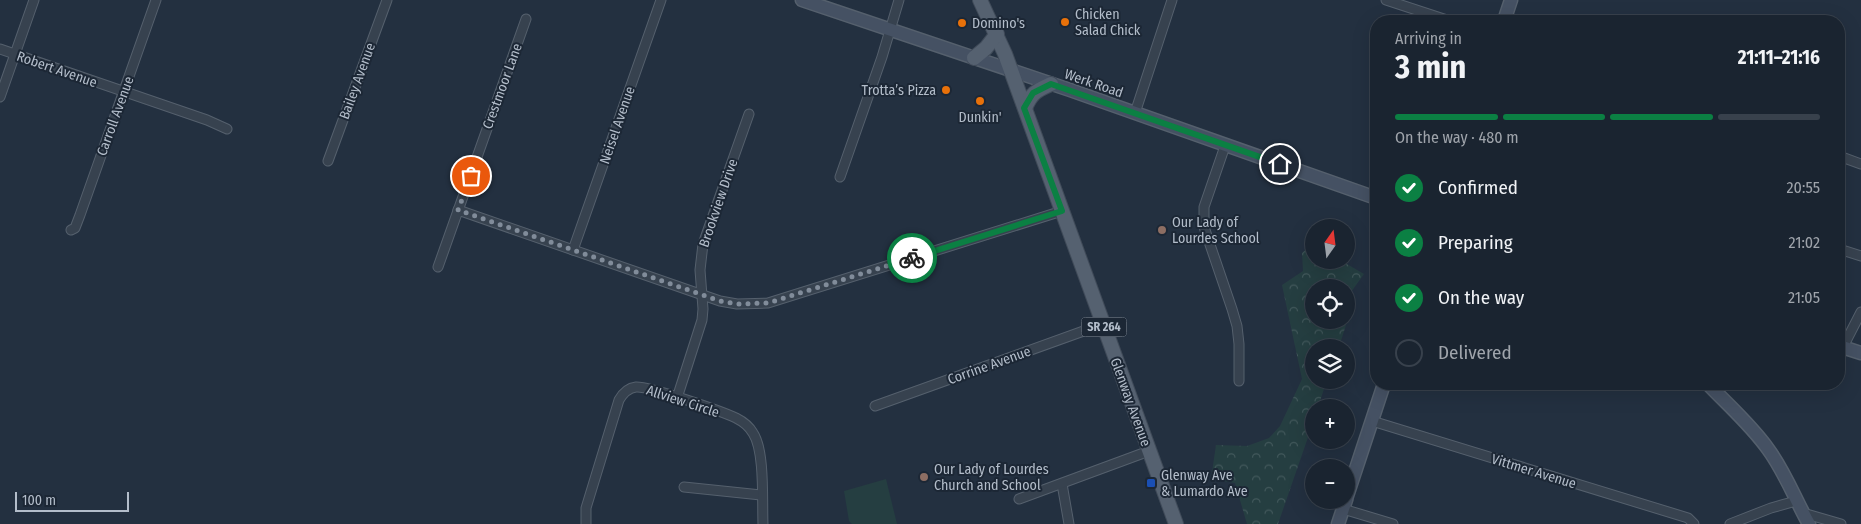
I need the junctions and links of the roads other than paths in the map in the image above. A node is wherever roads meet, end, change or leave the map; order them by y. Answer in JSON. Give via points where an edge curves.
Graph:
{"nodes":[{"id":1,"x":34,"y":0,"type":"edge"},
{"id":2,"x":156,"y":0,"type":"edge"},
{"id":3,"x":387,"y":0,"type":"edge"},
{"id":4,"x":661,"y":0,"type":"edge"},
{"id":5,"x":802,"y":0,"type":"edge"},
{"id":6,"x":899,"y":0,"type":"edge"},
{"id":7,"x":980,"y":0,"type":"edge"},
{"id":8,"x":1172,"y":0,"type":"edge"},
{"id":9,"x":1386,"y":0,"type":"edge"},
{"id":10,"x":1511,"y":0,"type":"edge"},
{"id":11,"x":1410,"y":4,"type":"edge"},
{"id":12,"x":1436,"y":15,"type":"edge"},
{"id":13,"x":1506,"y":15,"type":"edge"},
{"id":14,"x":526,"y":19,"type":"dead end"},
{"id":15,"x":890,"y":30,"type":"junction"},
{"id":16,"x":997,"y":34,"type":"junction"},
{"id":17,"x":0,"y":49,"type":"edge"},
{"id":18,"x":15,"y":54,"type":"junction"},
{"id":19,"x":974,"y":58,"type":"junction"},
{"id":20,"x":1011,"y":70,"type":"junction"},
{"id":21,"x":1051,"y":84,"type":"junction"},
{"id":22,"x":124,"y":92,"type":"junction"},
{"id":23,"x":0,"y":97,"type":"edge"},
{"id":24,"x":1024,"y":108,"type":"junction"},
{"id":25,"x":1135,"y":113,"type":"junction"},
{"id":26,"x":749,"y":114,"type":"dead end"},
{"id":27,"x":227,"y":129,"type":"dead end"},
{"id":28,"x":1225,"y":146,"type":"junction"},
{"id":29,"x":1845,"y":158,"type":"edge"},
{"id":30,"x":328,"y":161,"type":"dead end"},
{"id":31,"x":1861,"y":164,"type":"edge"},
{"id":32,"x":840,"y":177,"type":"dead end"},
{"id":33,"x":1370,"y":196,"type":"edge"},
{"id":34,"x":458,"y":210,"type":"junction"},
{"id":35,"x":1062,"y":211,"type":"junction"},
{"id":36,"x":71,"y":230,"type":"dead end"},
{"id":37,"x":573,"y":250,"type":"junction"},
{"id":38,"x":1845,"y":251,"type":"edge"},
{"id":39,"x":1861,"y":256,"type":"edge"},
{"id":40,"x":438,"y":267,"type":"dead end"},
{"id":41,"x":701,"y":294,"type":"junction"},
{"id":42,"x":1861,"y":312,"type":"edge"},
{"id":43,"x":1103,"y":324,"type":"junction"},
{"id":44,"x":1845,"y":340,"type":"edge"},
{"id":45,"x":1845,"y":348,"type":"edge"},
{"id":46,"x":1861,"y":353,"type":"edge"},
{"id":47,"x":1239,"y":380,"type":"dead end"},
{"id":48,"x":1382,"y":390,"type":"edge"},
{"id":49,"x":1714,"y":390,"type":"edge"},
{"id":50,"x":677,"y":398,"type":"junction"},
{"id":51,"x":875,"y":406,"type":"dead end"},
{"id":52,"x":1372,"y":421,"type":"junction"},
{"id":53,"x":1150,"y":451,"type":"junction"},
{"id":54,"x":1355,"y":472,"type":"edge"},
{"id":55,"x":1062,"y":484,"type":"junction"},
{"id":56,"x":684,"y":487,"type":"dead end"},
{"id":57,"x":762,"y":496,"type":"junction"},
{"id":58,"x":1019,"y":499,"type":"dead end"},
{"id":59,"x":1796,"y":501,"type":"junction"},
{"id":60,"x":1355,"y":507,"type":"edge"},
{"id":61,"x":1343,"y":509,"type":"edge"},
{"id":62,"x":1806,"y":518,"type":"edge"},
{"id":63,"x":586,"y":524,"type":"edge"},
{"id":64,"x":763,"y":524,"type":"edge"},
{"id":65,"x":1069,"y":524,"type":"edge"},
{"id":66,"x":1176,"y":524,"type":"edge"},
{"id":67,"x":1338,"y":524,"type":"edge"},
{"id":68,"x":1393,"y":524,"type":"edge"},
{"id":69,"x":1694,"y":524,"type":"edge"},
{"id":70,"x":1730,"y":524,"type":"edge"},
{"id":71,"x":1841,"y":524,"type":"edge"}],
"edges":[{"from":1,"to":18,"type":"street"},
{"from":2,"to":22,"type":"street","name":"Carroll Avenue"},
{"from":3,"to":30,"type":"street","name":"Bailey Avenue"},
{"from":4,"to":37,"type":"street","name":"Neisel Avenue"},
{"from":5,"to":15,"type":"main road","name":"Werk Road"},
{"from":6,"to":15,"type":"street"},
{"from":7,"to":16,"type":"main road","name":"Glenway Avenue","number":"SR 264"},
{"from":8,"to":25,"type":"street"},
{"from":9,"to":11,"type":"street"},
{"from":10,"to":13,"type":"main road"},
{"from":11,"to":12,"type":"street"},
{"from":14,"to":34,"type":"street","name":"Crestmoor Lane"},
{"from":15,"to":19,"type":"main road","name":"Werk Road"},
{"from":15,"to":32,"type":"street"},
{"from":16,"to":19,"type":"main road"},
{"from":16,"to":20,"type":"main road","name":"Glenway Avenue","number":"SR 264"},
{"from":17,"to":18,"type":"street","name":"Robert Avenue"},
{"from":18,"to":22,"type":"street","name":"Robert Avenue"},
{"from":18,"to":23,"type":"street"},
{"from":19,"to":20,"type":"main road","name":"Werk Road"},
{"from":20,"to":21,"type":"main road","name":"Werk Road"},
{"from":20,"to":24,"type":"main road","name":"Glenway Avenue","number":"SR 264"},
{"from":21,"to":24,"type":"main road","via":[[1033,93]]},
{"from":21,"to":25,"type":"main road","name":"Werk Road"},
{"from":22,"to":27,"type":"street","name":"Robert Avenue"},
{"from":22,"to":36,"type":"street","name":"Carroll Avenue","via":[[80,215]]},
{"from":24,"to":35,"type":"main road","name":"Glenway Avenue","number":"SR 264"},
{"from":25,"to":28,"type":"main road","name":"Werk Road"},
{"from":26,"to":41,"type":"street","name":"Brookview Drive","via":[[703,244]]},
{"from":28,"to":33,"type":"main road","name":"Werk Road"},
{"from":28,"to":47,"type":"street","via":[[1204,207],[1204,227],[1236,326]]},
{"from":29,"to":31,"type":"street"},
{"from":34,"to":37,"type":"street"},
{"from":34,"to":40,"type":"street","name":"Crestmoor Lane"},
{"from":35,"to":41,"type":"street","via":[[768,303],[737,304]]},
{"from":35,"to":43,"type":"main road","name":"Glenway Avenue","number":"SR 264"},
{"from":37,"to":41,"type":"street"},
{"from":38,"to":39,"type":"street"},
{"from":41,"to":50,"type":"street","name":"Brookview Drive","via":[[702,320]]},
{"from":42,"to":44,"type":"street"},
{"from":43,"to":51,"type":"street","name":"Corrine Avenue"},
{"from":43,"to":53,"type":"main road","name":"Glenway Avenue","number":"SR 264"},
{"from":45,"to":46,"type":"main road"},
{"from":48,"to":52,"type":"main road"},
{"from":49,"to":59,"type":"main road","via":[[1769,450]]},
{"from":50,"to":57,"type":"street","name":"Allview Circle","via":[[734,417],[750,428],[760,454]]},
{"from":50,"to":63,"type":"street","name":"Allview Circle","via":[[641,387],[629,389],[622,395],[586,508]]},
{"from":52,"to":54,"type":"main road"},
{"from":52,"to":69,"type":"street","name":"Vittmer Avenue","via":[[1688,518]]},
{"from":53,"to":55,"type":"street"},
{"from":53,"to":66,"type":"main road","name":"Glenway Avenue","number":"SR 264"},
{"from":55,"to":58,"type":"street"},
{"from":55,"to":65,"type":"street"},
{"from":56,"to":57,"type":"street"},
{"from":57,"to":64,"type":"street","name":"Allview Circle"},
{"from":59,"to":62,"type":"main road"},
{"from":59,"to":70,"type":"street"},
{"from":60,"to":68,"type":"street"},
{"from":61,"to":67,"type":"main road"},
{"from":62,"to":71,"type":"street"}]}
